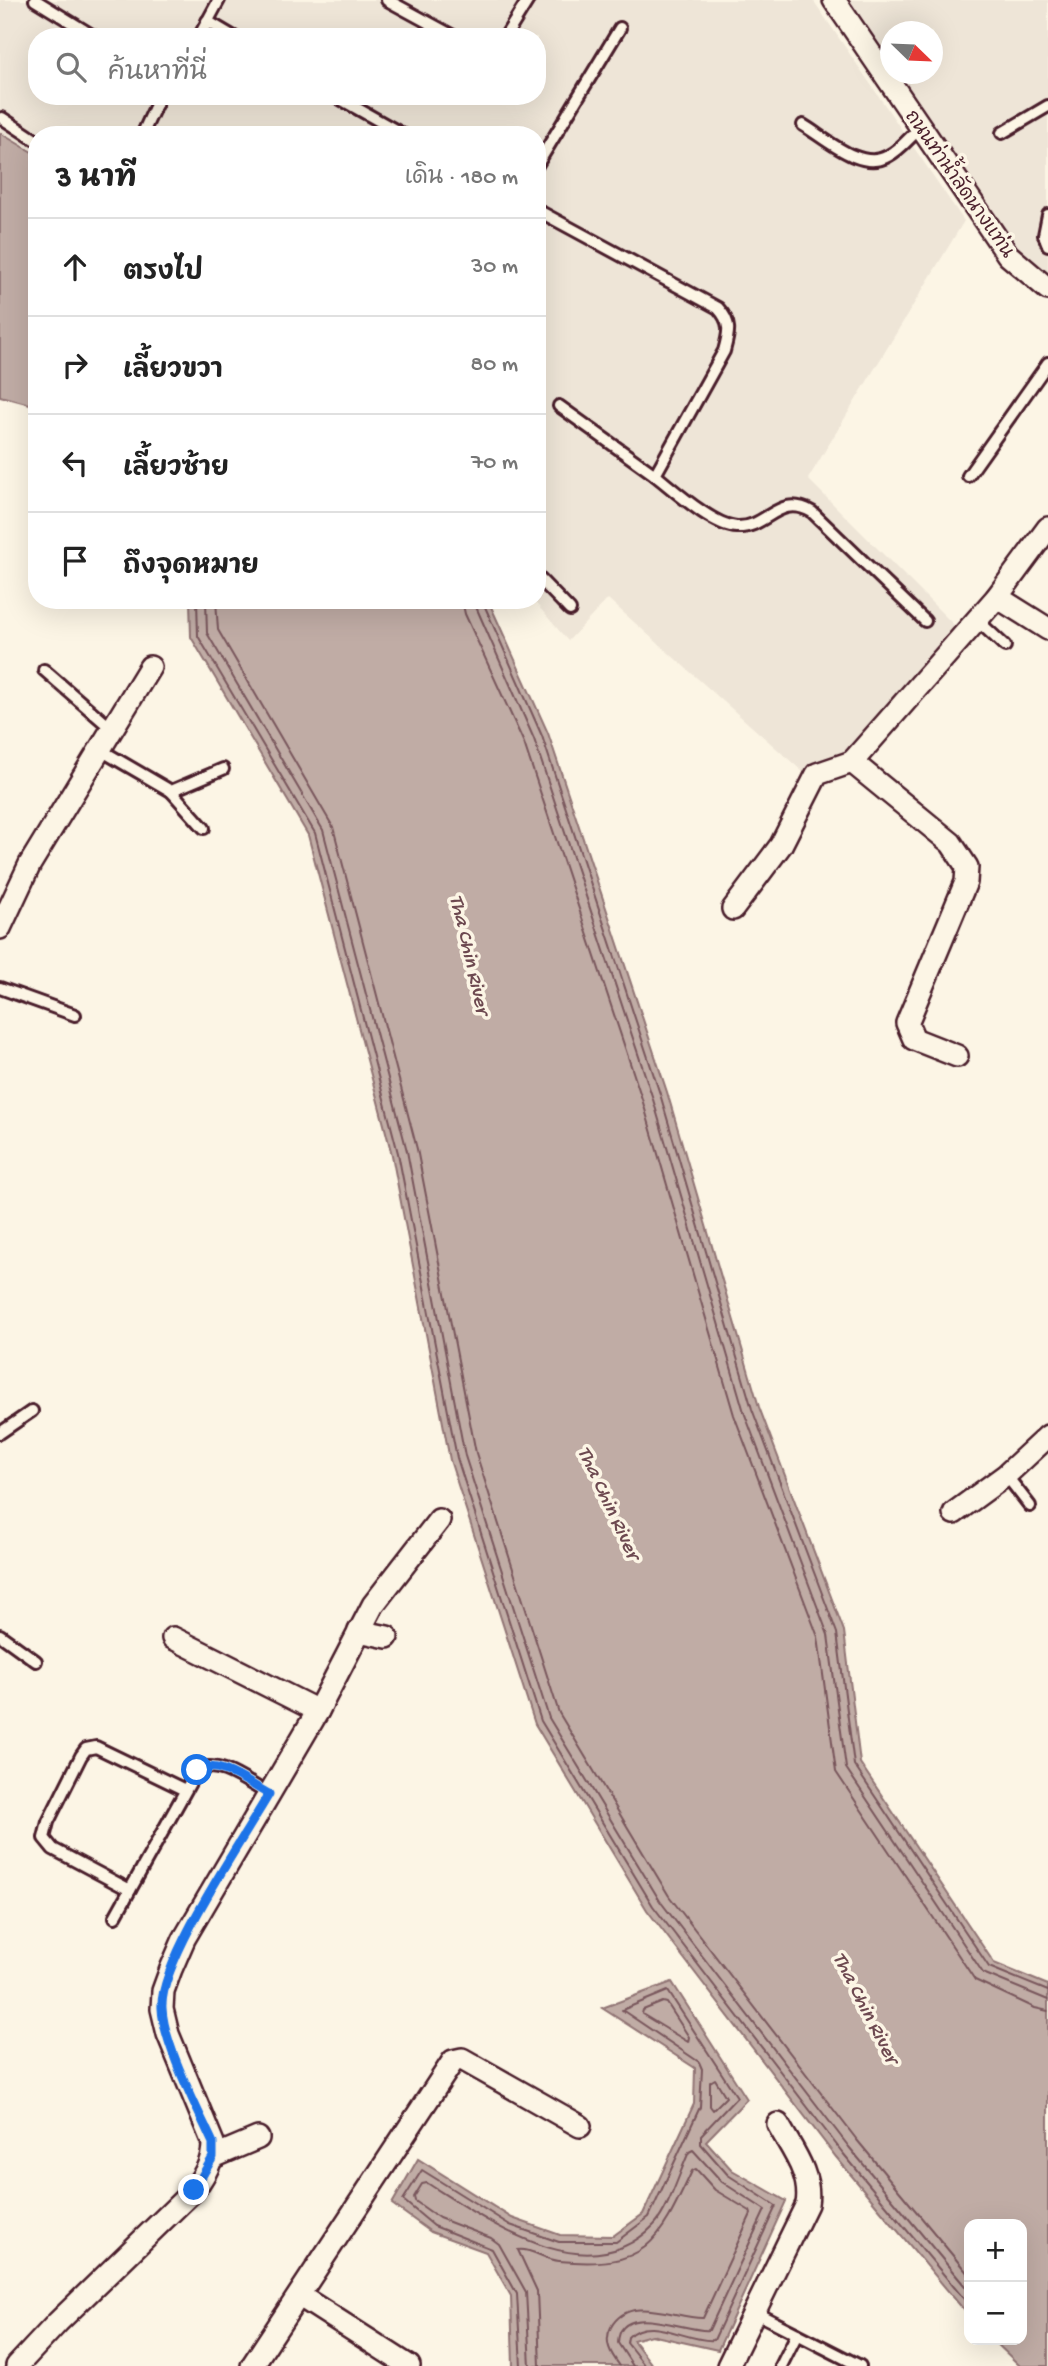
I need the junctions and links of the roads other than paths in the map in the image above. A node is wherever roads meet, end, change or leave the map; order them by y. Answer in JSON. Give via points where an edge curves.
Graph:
{"nodes":[{"id":1,"x":35,"y":0,"type":"edge"},
{"id":2,"x":219,"y":0,"type":"edge"},
{"id":3,"x":387,"y":0,"type":"edge"},
{"id":4,"x":528,"y":0,"type":"edge"},
{"id":5,"x":834,"y":0,"type":"edge"},
{"id":6,"x":401,"y":3,"type":"edge"},
{"id":7,"x":207,"y":21,"type":"junction"},
{"id":8,"x":80,"y":28,"type":"edge"},
{"id":9,"x":204,"y":28,"type":"edge"},
{"id":10,"x":219,"y":28,"type":"edge"},
{"id":11,"x":441,"y":28,"type":"edge"},
{"id":12,"x":511,"y":28,"type":"edge"},
{"id":13,"x":620,"y":29,"type":"dead end"},
{"id":14,"x":156,"y":105,"type":"edge"},
{"id":15,"x":351,"y":105,"type":"edge"},
{"id":16,"x":1048,"y":106,"type":"edge"},
{"id":17,"x":2,"y":118,"type":"edge"},
{"id":18,"x":803,"y":125,"type":"dead end"},
{"id":19,"x":146,"y":126,"type":"edge"},
{"id":20,"x":388,"y":126,"type":"edge"},
{"id":21,"x":921,"y":127,"type":"junction"},
{"id":22,"x":1002,"y":133,"type":"dead end"},
{"id":23,"x":28,"y":135,"type":"edge"},
{"id":24,"x":546,"y":150,"type":"edge"},
{"id":25,"x":546,"y":215,"type":"edge"},
{"id":26,"x":1048,"y":215,"type":"edge"},
{"id":27,"x":1048,"y":245,"type":"edge"},
{"id":28,"x":1048,"y":289,"type":"edge"},
{"id":29,"x":1048,"y":363,"type":"edge"},
{"id":30,"x":559,"y":406,"type":"dead end"},
{"id":31,"x":655,"y":475,"type":"junction"},
{"id":32,"x":968,"y":476,"type":"dead end"},
{"id":33,"x":1048,"y":528,"type":"edge"},
{"id":34,"x":546,"y":585,"type":"edge"},
{"id":35,"x":997,"y":597,"type":"junction"},
{"id":36,"x":570,"y":610,"type":"dead end"},
{"id":37,"x":976,"y":620,"type":"junction"},
{"id":38,"x":925,"y":621,"type":"dead end"},
{"id":39,"x":1048,"y":629,"type":"edge"},
{"id":40,"x":1005,"y":646,"type":"dead end"},
{"id":41,"x":150,"y":667,"type":"dead end"},
{"id":42,"x":44,"y":670,"type":"dead end"},
{"id":43,"x":112,"y":729,"type":"junction"},
{"id":44,"x":99,"y":749,"type":"junction"},
{"id":45,"x":852,"y":762,"type":"junction"},
{"id":46,"x":223,"y":769,"type":"dead end"},
{"id":47,"x":170,"y":791,"type":"junction"},
{"id":48,"x":204,"y":828,"type":"dead end"},
{"id":49,"x":733,"y":909,"type":"dead end"},
{"id":50,"x":0,"y":928,"type":"edge"},
{"id":51,"x":0,"y":988,"type":"edge"},
{"id":52,"x":75,"y":1015,"type":"dead end"},
{"id":53,"x":957,"y":1056,"type":"dead end"},
{"id":54,"x":32,"y":1410,"type":"dead end"},
{"id":55,"x":0,"y":1433,"type":"edge"},
{"id":56,"x":1048,"y":1436,"type":"edge"},
{"id":57,"x":1006,"y":1475,"type":"junction"},
{"id":58,"x":1030,"y":1506,"type":"dead end"},
{"id":59,"x":954,"y":1513,"type":"dead end"},
{"id":60,"x":439,"y":1520,"type":"dead end"},
{"id":61,"x":359,"y":1631,"type":"junction"},
{"id":62,"x":0,"y":1634,"type":"edge"},
{"id":63,"x":387,"y":1637,"type":"dead end"},
{"id":64,"x":173,"y":1638,"type":"dead end"},
{"id":65,"x":37,"y":1661,"type":"dead end"},
{"id":66,"x":318,"y":1711,"type":"junction"},
{"id":67,"x":185,"y":1790,"type":"junction"},
{"id":68,"x":269,"y":1794,"type":"junction"},
{"id":69,"x":130,"y":1890,"type":"junction"},
{"id":70,"x":115,"y":1917,"type":"dead end"},
{"id":71,"x":778,"y":2124,"type":"dead end"},
{"id":72,"x":580,"y":2126,"type":"dead end"},
{"id":73,"x":258,"y":2138,"type":"dead end"},
{"id":74,"x":213,"y":2157,"type":"junction"},
{"id":75,"x":300,"y":2296,"type":"junction"},
{"id":76,"x":754,"y":2312,"type":"junction"},
{"id":77,"x":797,"y":2334,"type":"junction"},
{"id":78,"x":17,"y":2366,"type":"edge"},
{"id":79,"x":252,"y":2366,"type":"edge"},
{"id":80,"x":409,"y":2366,"type":"edge"},
{"id":81,"x":728,"y":2366,"type":"edge"},
{"id":82,"x":781,"y":2366,"type":"edge"},
{"id":83,"x":860,"y":2366,"type":"edge"}],
"edges":[{"from":1,"to":8,"type":"lane"},
{"from":2,"to":7,"type":"lane"},
{"from":3,"to":6,"type":"lane"},
{"from":4,"to":12,"type":"lane"},
{"from":5,"to":21,"type":"street","name":"ถนนท่าน้ำลัดนางแท่น"},
{"from":6,"to":11,"type":"lane"},
{"from":7,"to":9,"type":"lane"},
{"from":7,"to":10,"type":"lane"},
{"from":13,"to":24,"type":"lane"},
{"from":14,"to":19,"type":"lane"},
{"from":15,"to":20,"type":"lane"},
{"from":16,"to":22,"type":"lane"},
{"from":17,"to":23,"type":"lane"},
{"from":18,"to":21,"type":"lane","via":[[859,159],[876,161]]},
{"from":21,"to":28,"type":"street","name":"ถนนท่าน้ำลัดนางแท่น","via":[[1008,255]]},
{"from":25,"to":31,"type":"lane","via":[[718,308],[728,318],[730,332],[724,351]]},
{"from":26,"to":27,"type":"lane","via":[[1044,235]]},
{"from":29,"to":32,"type":"lane"},
{"from":30,"to":31,"type":"lane"},
{"from":31,"to":38,"type":"lane","via":[[725,524],[752,524],[788,505],[813,512]]},
{"from":33,"to":35,"type":"street"},
{"from":34,"to":36,"type":"lane"},
{"from":35,"to":37,"type":"street"},
{"from":35,"to":39,"type":"street"},
{"from":37,"to":40,"type":"lane"},
{"from":37,"to":45,"type":"street"},
{"from":41,"to":43,"type":"street"},
{"from":42,"to":43,"type":"lane"},
{"from":43,"to":44,"type":"street"},
{"from":44,"to":47,"type":"lane"},
{"from":44,"to":50,"type":"street","via":[[30,864]]},
{"from":45,"to":49,"type":"street","via":[[817,774],[780,845]]},
{"from":45,"to":53,"type":"street","via":[[951,843],[967,867],[966,882],[907,1023],[914,1039]]},
{"from":46,"to":47,"type":"lane"},
{"from":47,"to":48,"type":"lane"},
{"from":51,"to":52,"type":"lane"},
{"from":54,"to":55,"type":"lane"},
{"from":56,"to":57,"type":"street"},
{"from":57,"to":58,"type":"lane"},
{"from":57,"to":59,"type":"street"},
{"from":60,"to":61,"type":"street","via":[[393,1576]]},
{"from":61,"to":63,"type":"street"},
{"from":61,"to":66,"type":"street"},
{"from":62,"to":65,"type":"lane"},
{"from":64,"to":66,"type":"street"},
{"from":66,"to":68,"type":"street"},
{"from":67,"to":68,"type":"lane","via":[[197,1770],[206,1765]]},
{"from":67,"to":69,"type":"lane"},
{"from":67,"to":69,"type":"lane","via":[[96,1747],[80,1756],[44,1838],[53,1849]]},
{"from":68,"to":74,"type":"street","via":[[184,1939],[163,1991],[168,2034],[213,2143]]},
{"from":69,"to":70,"type":"lane"},
{"from":71,"to":76,"type":"street","via":[[810,2189]]},
{"from":72,"to":75,"type":"street","via":[[462,2059],[453,2061]]},
{"from":73,"to":74,"type":"street"},
{"from":74,"to":78,"type":"street","via":[[194,2190]]},
{"from":75,"to":79,"type":"street"},
{"from":75,"to":80,"type":"street"},
{"from":76,"to":77,"type":"lane"},
{"from":76,"to":81,"type":"street"},
{"from":77,"to":82,"type":"lane"},
{"from":77,"to":83,"type":"lane"}]}
